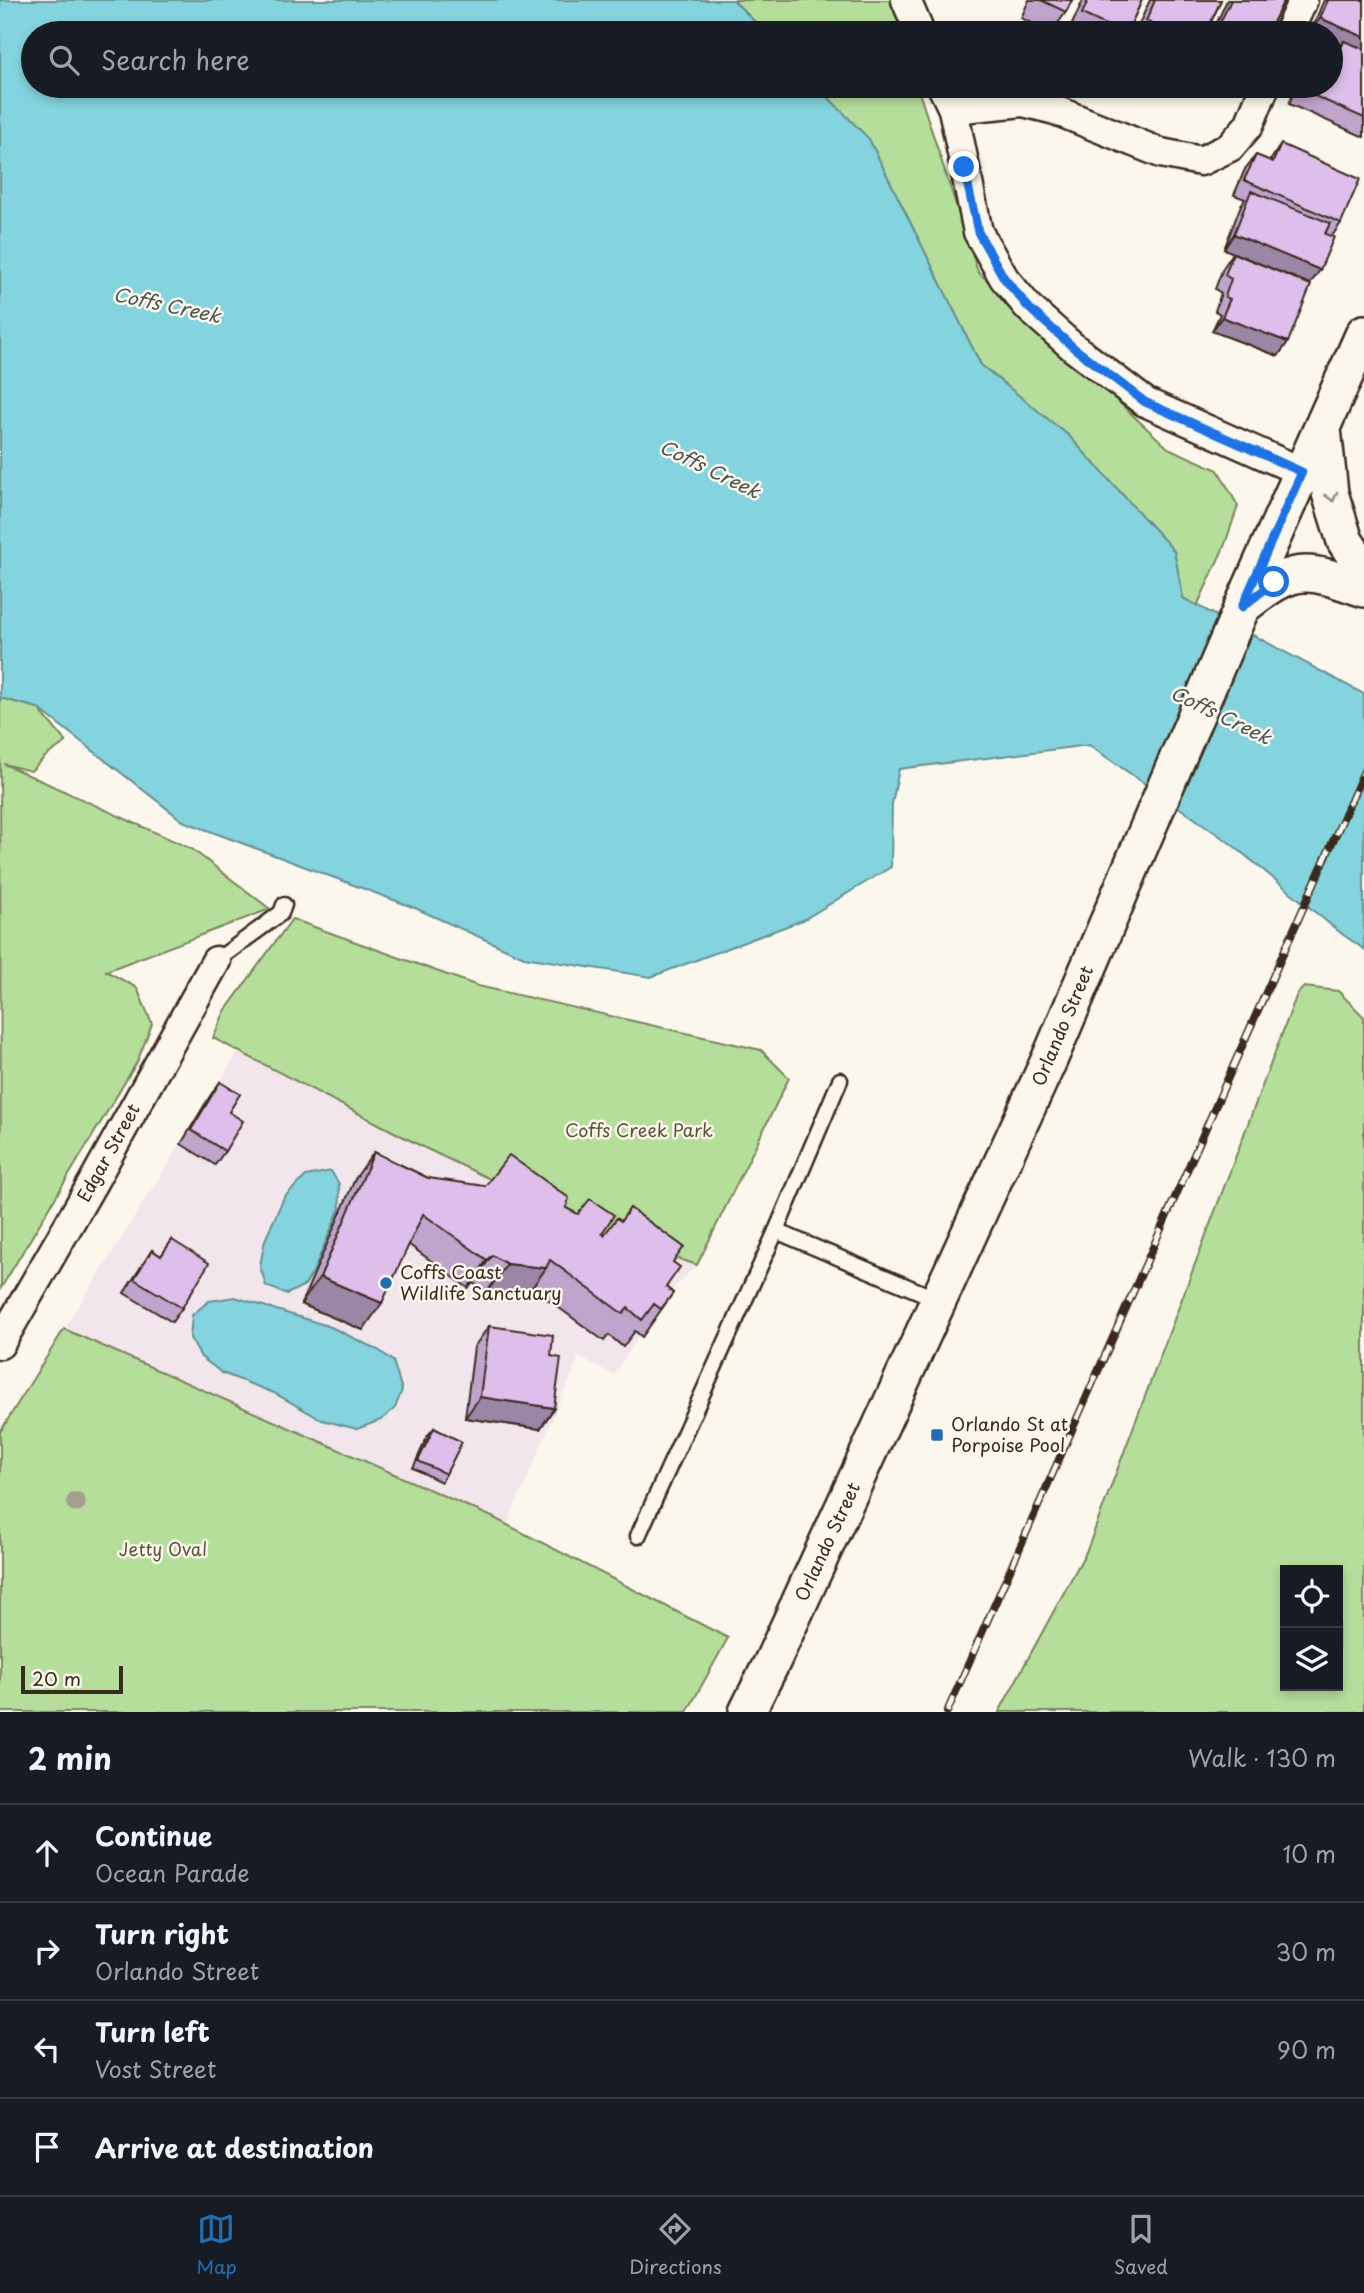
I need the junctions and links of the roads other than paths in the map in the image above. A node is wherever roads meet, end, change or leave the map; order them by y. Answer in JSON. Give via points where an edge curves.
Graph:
{"nodes":[{"id":1,"x":906,"y":0,"type":"edge"},
{"id":2,"x":1303,"y":0,"type":"edge"},
{"id":3,"x":915,"y":21,"type":"edge"},
{"id":4,"x":1293,"y":21,"type":"edge"},
{"id":5,"x":948,"y":98,"type":"edge"},
{"id":6,"x":960,"y":98,"type":"edge"},
{"id":7,"x":1260,"y":98,"type":"edge"},
{"id":8,"x":1364,"y":333,"type":"edge"},
{"id":9,"x":1323,"y":429,"type":"junction"},
{"id":10,"x":1302,"y":472,"type":"junction"},
{"id":11,"x":1364,"y":569,"type":"edge"},
{"id":12,"x":1364,"y":589,"type":"edge"},
{"id":13,"x":1242,"y":607,"type":"junction"},
{"id":14,"x":284,"y":905,"type":"dead end"},
{"id":15,"x":216,"y":961,"type":"joint"},
{"id":16,"x":839,"y":1080,"type":"dead end"},
{"id":17,"x":776,"y":1231,"type":"junction"},
{"id":18,"x":940,"y":1300,"type":"junction"},
{"id":19,"x":0,"y":1343,"type":"edge"},
{"id":20,"x":638,"y":1536,"type":"dead end"},
{"id":21,"x":747,"y":1712,"type":"edge"}],
"edges":[{"from":1,"to":3,"type":"street"},
{"from":2,"to":4,"type":"street"},
{"from":5,"to":10,"type":"street","via":[[978,232],[1004,278],[1029,308],[1145,402]]},
{"from":6,"to":7,"type":"street","via":[[1055,110],[1161,153],[1201,161],[1230,147],[1249,125]]},
{"from":8,"to":9,"type":"street","name":"Orlando Street"},
{"from":9,"to":10,"type":"street","name":"Orlando Street"},
{"from":9,"to":11,"type":"street","one_way":true,"via":[[1330,493],[1345,541]]},
{"from":10,"to":13,"type":"street","name":"Orlando Street"},
{"from":12,"to":13,"type":"street","via":[[1301,573],[1274,582]]},
{"from":13,"to":18,"type":"street","name":"Orlando Street","via":[[1050,1058]]},
{"from":14,"to":15,"type":"lane","via":[[281,913]]},
{"from":15,"to":19,"type":"street","name":"Edgar Street"},
{"from":16,"to":17,"type":"lane"},
{"from":17,"to":18,"type":"lane"},
{"from":17,"to":20,"type":"lane"},
{"from":18,"to":21,"type":"street","name":"Orlando Street"}]}
